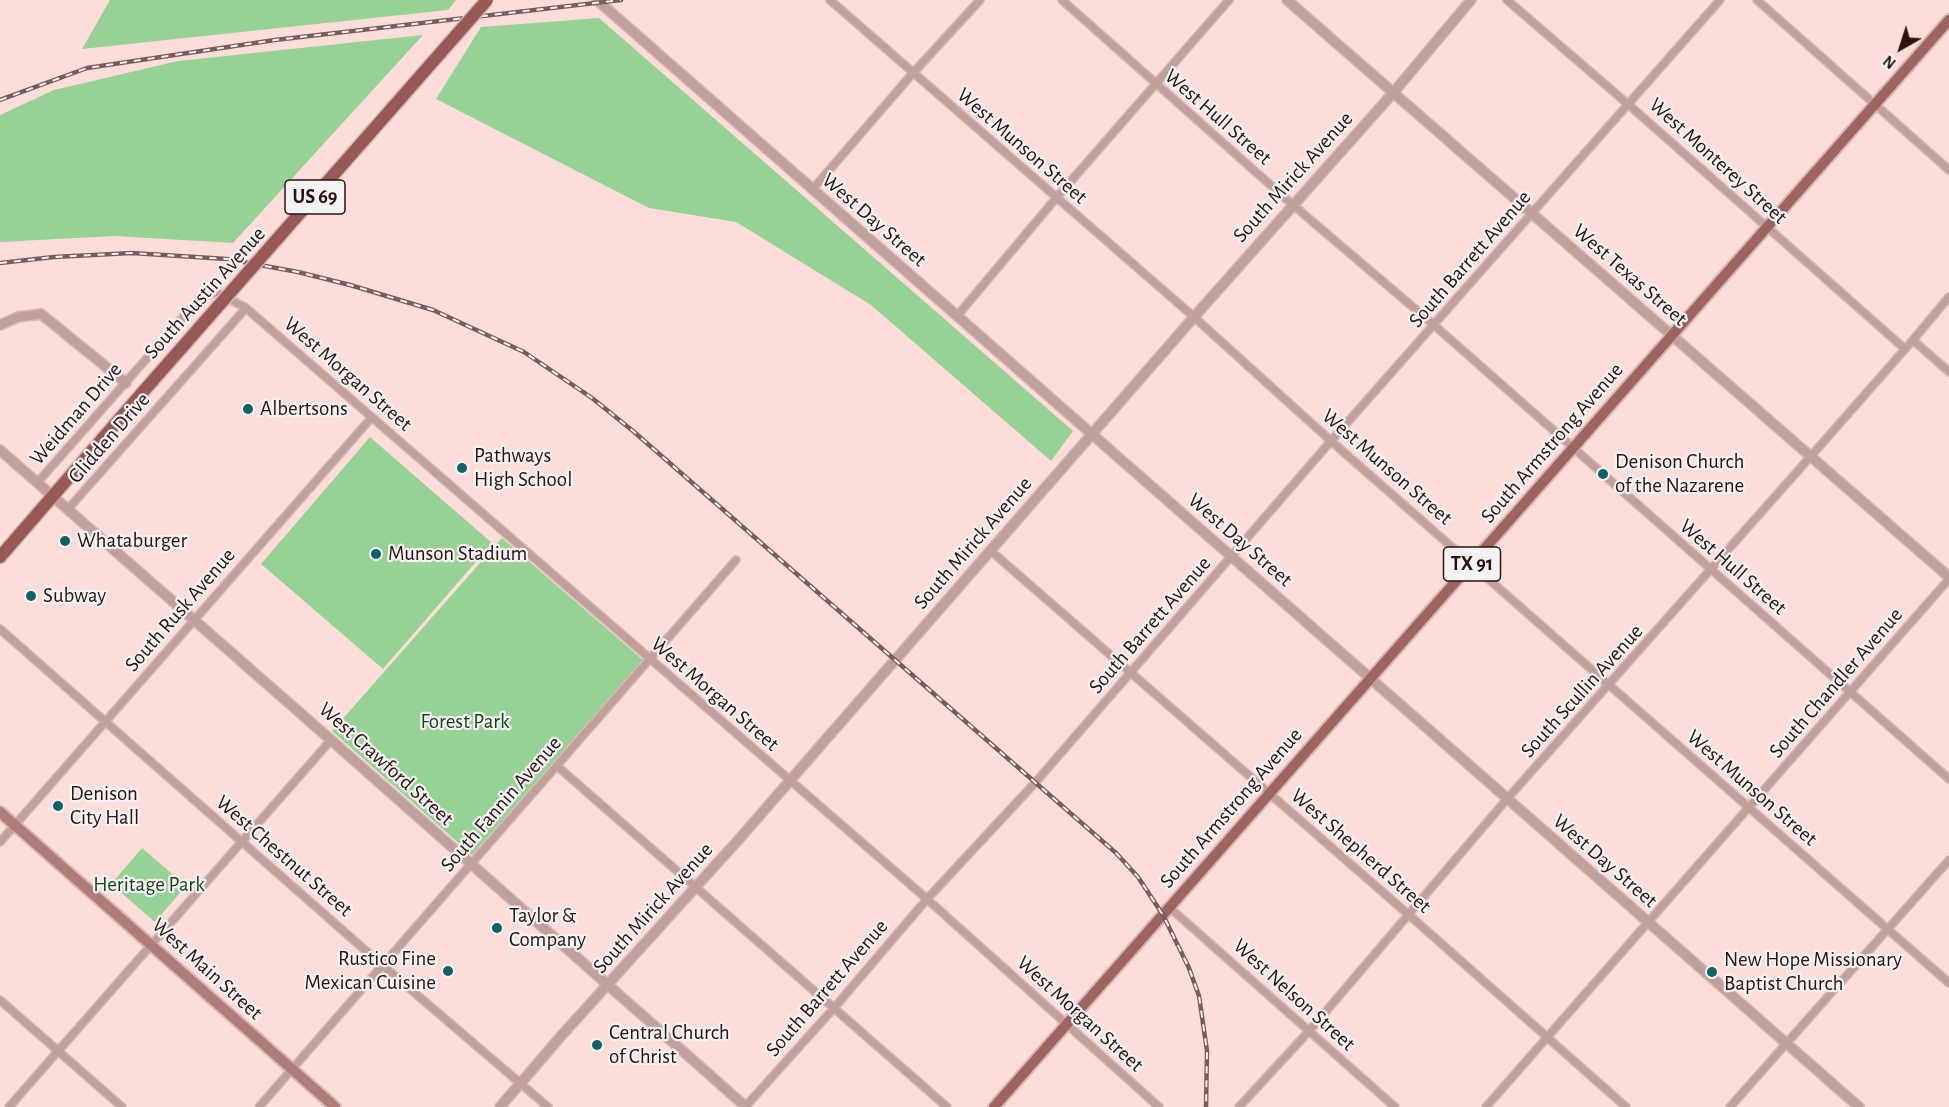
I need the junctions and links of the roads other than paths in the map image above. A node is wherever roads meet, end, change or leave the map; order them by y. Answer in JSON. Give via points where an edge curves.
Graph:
{"nodes":[{"id":1,"x":487,"y":0,"type":"edge"},
{"id":2,"x":597,"y":0,"type":"edge"},
{"id":3,"x":830,"y":0,"type":"edge"},
{"id":4,"x":980,"y":0,"type":"edge"},
{"id":5,"x":1062,"y":0,"type":"edge"},
{"id":6,"x":1229,"y":0,"type":"edge"},
{"id":7,"x":1287,"y":0,"type":"edge"},
{"id":8,"x":1471,"y":0,"type":"edge"},
{"id":9,"x":1507,"y":0,"type":"edge"},
{"id":10,"x":1757,"y":0,"type":"edge"},
{"id":11,"x":1715,"y":1,"type":"edge"},
{"id":12,"x":1949,"y":20,"type":"edge"},
{"id":13,"x":913,"y":73,"type":"junction"},
{"id":14,"x":1156,"y":84,"type":"junction"},
{"id":15,"x":1393,"y":93,"type":"junction"},
{"id":16,"x":1874,"y":104,"type":"junction"},
{"id":17,"x":1629,"y":105,"type":"junction"},
{"id":18,"x":1949,"y":170,"type":"edge"},
{"id":19,"x":812,"y":190,"type":"junction"},
{"id":20,"x":1056,"y":197,"type":"junction"},
{"id":21,"x":1293,"y":205,"type":"junction"},
{"id":22,"x":1532,"y":214,"type":"junction"},
{"id":23,"x":1767,"y":227,"type":"junction"},
{"id":24,"x":1949,"y":297,"type":"edge"},
{"id":25,"x":246,"y":308,"type":"junction"},
{"id":26,"x":957,"y":316,"type":"junction"},
{"id":27,"x":1194,"y":317,"type":"junction"},
{"id":28,"x":0,"y":325,"type":"edge"},
{"id":29,"x":1434,"y":325,"type":"junction"},
{"id":30,"x":1672,"y":336,"type":"junction"},
{"id":31,"x":1914,"y":340,"type":"junction"},
{"id":32,"x":1905,"y":349,"type":"junction"},
{"id":33,"x":1949,"y":372,"type":"edge"},
{"id":34,"x":126,"y":383,"type":"junction"},
{"id":35,"x":372,"y":417,"type":"junction"},
{"id":36,"x":1092,"y":435,"type":"junction"},
{"id":37,"x":1331,"y":441,"type":"junction"},
{"id":38,"x":1573,"y":448,"type":"junction"},
{"id":39,"x":0,"y":450,"type":"edge"},
{"id":40,"x":1811,"y":456,"type":"junction"},
{"id":41,"x":38,"y":482,"type":"junction"},
{"id":42,"x":54,"y":496,"type":"junction"},
{"id":43,"x":68,"y":509,"type":"junction"},
{"id":44,"x":991,"y":551,"type":"junction"},
{"id":45,"x":0,"y":557,"type":"edge"},
{"id":46,"x":1232,"y":557,"type":"junction"},
{"id":47,"x":736,"y":560,"type":"dead end"},
{"id":48,"x":1472,"y":564,"type":"junction"},
{"id":49,"x":1711,"y":570,"type":"junction"},
{"id":50,"x":1949,"y":578,"type":"edge"},
{"id":51,"x":194,"y":620,"type":"junction"},
{"id":52,"x":0,"y":629,"type":"edge"},
{"id":53,"x":650,"y":660,"type":"junction"},
{"id":54,"x":1131,"y":672,"type":"junction"},
{"id":55,"x":1370,"y":678,"type":"junction"},
{"id":56,"x":1610,"y":685,"type":"junction"},
{"id":57,"x":1851,"y":693,"type":"junction"},
{"id":58,"x":104,"y":721,"type":"junction"},
{"id":59,"x":331,"y":740,"type":"junction"},
{"id":60,"x":558,"y":766,"type":"junction"},
{"id":61,"x":1949,"y":779,"type":"edge"},
{"id":62,"x":790,"y":781,"type":"junction"},
{"id":63,"x":1270,"y":794,"type":"junction"},
{"id":64,"x":1507,"y":799,"type":"junction"},
{"id":65,"x":1749,"y":807,"type":"junction"},
{"id":66,"x":0,"y":812,"type":"edge"},
{"id":67,"x":15,"y":825,"type":"junction"},
{"id":68,"x":0,"y":842,"type":"edge"},
{"id":69,"x":243,"y":842,"type":"junction"},
{"id":70,"x":1949,"y":860,"type":"edge"},
{"id":71,"x":470,"y":864,"type":"junction"},
{"id":72,"x":696,"y":887,"type":"junction"},
{"id":73,"x":927,"y":899,"type":"junction"},
{"id":74,"x":1170,"y":908,"type":"junction"},
{"id":75,"x":1409,"y":915,"type":"junction"},
{"id":76,"x":1648,"y":922,"type":"junction"},
{"id":77,"x":1888,"y":929,"type":"junction"},
{"id":78,"x":151,"y":945,"type":"junction"},
{"id":79,"x":382,"y":965,"type":"junction"},
{"id":80,"x":1949,"y":982,"type":"edge"},
{"id":81,"x":607,"y":985,"type":"junction"},
{"id":82,"x":0,"y":1000,"type":"edge"},
{"id":83,"x":834,"y":1008,"type":"junction"},
{"id":84,"x":1067,"y":1024,"type":"junction"},
{"id":85,"x":1310,"y":1030,"type":"junction"},
{"id":86,"x":1546,"y":1037,"type":"junction"},
{"id":87,"x":1786,"y":1043,"type":"junction"},
{"id":88,"x":58,"y":1051,"type":"junction"},
{"id":89,"x":291,"y":1070,"type":"junction"},
{"id":90,"x":521,"y":1082,"type":"junction"},
{"id":91,"x":9,"y":1107,"type":"edge"},
{"id":92,"x":122,"y":1107,"type":"edge"},
{"id":93,"x":259,"y":1107,"type":"edge"},
{"id":94,"x":335,"y":1107,"type":"edge"},
{"id":95,"x":500,"y":1107,"type":"edge"},
{"id":96,"x":548,"y":1107,"type":"edge"},
{"id":97,"x":746,"y":1107,"type":"edge"},
{"id":98,"x":947,"y":1107,"type":"edge"},
{"id":99,"x":994,"y":1107,"type":"edge"},
{"id":100,"x":1159,"y":1107,"type":"edge"},
{"id":101,"x":1239,"y":1107,"type":"edge"},
{"id":102,"x":1395,"y":1107,"type":"edge"},
{"id":103,"x":1486,"y":1107,"type":"edge"},
{"id":104,"x":1626,"y":1107,"type":"edge"},
{"id":105,"x":1730,"y":1107,"type":"edge"},
{"id":106,"x":1859,"y":1107,"type":"edge"}],
"edges":[{"from":1,"to":42,"type":"highway","name":"South Austin Avenue","number":"US 69","bridge":true},
{"from":2,"to":19,"type":"street","name":"West Day Street"},
{"from":3,"to":13,"type":"street","name":"West Munson Street"},
{"from":4,"to":13,"type":"street"},
{"from":5,"to":14,"type":"street","name":"West Hull Street"},
{"from":6,"to":14,"type":"street"},
{"from":7,"to":15,"type":"street","name":"West Texas Street"},
{"from":8,"to":15,"type":"street","name":"South Mirick Avenue"},
{"from":9,"to":17,"type":"street","name":"West Monterey Street"},
{"from":10,"to":16,"type":"street"},
{"from":11,"to":17,"type":"street","name":"South Barrett Avenue"},
{"from":12,"to":16,"type":"main road","name":"South Armstrong Avenue","number":"TX 91"},
{"from":13,"to":19,"type":"street"},
{"from":13,"to":20,"type":"street","name":"West Munson Street"},
{"from":14,"to":20,"type":"street"},
{"from":14,"to":21,"type":"street","name":"West Hull Street"},
{"from":15,"to":21,"type":"street","name":"South Mirick Avenue"},
{"from":15,"to":22,"type":"street","name":"West Texas Street"},
{"from":16,"to":18,"type":"street"},
{"from":16,"to":23,"type":"main road","name":"South Armstrong Avenue","number":"TX 91"},
{"from":17,"to":22,"type":"street","name":"South Barrett Avenue"},
{"from":17,"to":23,"type":"street","name":"West Monterey Street"},
{"from":19,"to":26,"type":"street","name":"West Day Street"},
{"from":20,"to":26,"type":"street"},
{"from":20,"to":27,"type":"street","name":"West Munson Street"},
{"from":21,"to":27,"type":"street","name":"South Mirick Avenue"},
{"from":21,"to":29,"type":"street","name":"West Hull Street"},
{"from":22,"to":29,"type":"street","name":"South Barrett Avenue"},
{"from":22,"to":30,"type":"street","name":"West Texas Street"},
{"from":23,"to":30,"type":"main road","name":"South Armstrong Avenue","number":"TX 91"},
{"from":23,"to":32,"type":"street","name":"West Monterey Street"},
{"from":24,"to":31,"type":"street","name":"South Scullin Avenue"},
{"from":25,"to":34,"type":"street","name":"Weidman Drive","via":[[216,292],[199,299]]},
{"from":25,"to":35,"type":"street","name":"West Morgan Street"},
{"from":25,"to":43,"type":"street","name":"Glidden Drive"},
{"from":26,"to":36,"type":"street","name":"West Day Street"},
{"from":27,"to":36,"type":"street","name":"South Mirick Avenue"},
{"from":27,"to":37,"type":"street","name":"West Munson Street"},
{"from":28,"to":34,"type":"street","via":[[18,317],[41,314]]},
{"from":29,"to":37,"type":"street","name":"South Barrett Avenue"},
{"from":29,"to":38,"type":"street","name":"West Hull Street"},
{"from":30,"to":38,"type":"main road","name":"South Armstrong Avenue","number":"TX 91"},
{"from":30,"to":40,"type":"street","name":"West Texas Street"},
{"from":31,"to":32,"type":"street","name":"South Scullin Avenue"},
{"from":31,"to":33,"type":"street"},
{"from":32,"to":40,"type":"street","name":"South Scullin Avenue"},
{"from":34,"to":41,"type":"street","name":"Weidman Drive"},
{"from":35,"to":51,"type":"street","name":"South Rusk Avenue"},
{"from":35,"to":53,"type":"street","name":"West Morgan Street"},
{"from":36,"to":44,"type":"street","name":"South Mirick Avenue"},
{"from":36,"to":46,"type":"street","name":"West Day Street"},
{"from":37,"to":46,"type":"street","name":"South Barrett Avenue"},
{"from":37,"to":48,"type":"street","name":"West Munson Street"},
{"from":38,"to":48,"type":"main road","name":"South Armstrong Avenue","number":"TX 91"},
{"from":38,"to":49,"type":"street","name":"West Hull Street"},
{"from":39,"to":41,"type":"street","name":"West Crawford Street"},
{"from":40,"to":49,"type":"street","name":"South Scullin Avenue"},
{"from":40,"to":50,"type":"street","name":"West Texas Street"},
{"from":41,"to":42,"type":"street","name":"West Crawford Street"},
{"from":42,"to":43,"type":"street","name":"West Crawford Street"},
{"from":42,"to":45,"type":"highway","name":"South Austin Avenue","number":"US 69"},
{"from":43,"to":51,"type":"street","name":"West Crawford Street"},
{"from":44,"to":54,"type":"street","name":"West Shepherd Street"},
{"from":44,"to":62,"type":"street","name":"South Mirick Avenue"},
{"from":46,"to":54,"type":"street","name":"South Barrett Avenue"},
{"from":46,"to":55,"type":"street","name":"West Day Street"},
{"from":47,"to":53,"type":"street","name":"South Fannin Avenue"},
{"from":48,"to":55,"type":"main road","name":"South Armstrong Avenue","number":"TX 91"},
{"from":48,"to":56,"type":"street","name":"West Munson Street"},
{"from":49,"to":56,"type":"street","name":"South Scullin Avenue"},
{"from":49,"to":57,"type":"street","name":"West Hull Street"},
{"from":50,"to":57,"type":"street","name":"South Chandler Avenue"},
{"from":51,"to":58,"type":"street","name":"South Rusk Avenue"},
{"from":51,"to":59,"type":"street","name":"West Crawford Street"},
{"from":52,"to":58,"type":"street","name":"West Chestnut Street"},
{"from":53,"to":60,"type":"street","name":"South Fannin Avenue"},
{"from":53,"to":62,"type":"street","name":"West Morgan Street"},
{"from":54,"to":63,"type":"street","name":"West Shepherd Street"},
{"from":54,"to":73,"type":"street","name":"South Barrett Avenue"},
{"from":55,"to":63,"type":"main road","name":"South Armstrong Avenue","number":"TX 91"},
{"from":55,"to":64,"type":"street","name":"West Day Street"},
{"from":56,"to":64,"type":"street","name":"South Scullin Avenue"},
{"from":56,"to":65,"type":"street","name":"West Munson Street"},
{"from":57,"to":61,"type":"street","name":"West Hull Street"},
{"from":57,"to":65,"type":"street","name":"South Chandler Avenue"},
{"from":58,"to":67,"type":"street","name":"South Rusk Avenue"},
{"from":58,"to":69,"type":"street","name":"West Chestnut Street"},
{"from":59,"to":69,"type":"street"},
{"from":59,"to":71,"type":"street","name":"West Crawford Street"},
{"from":60,"to":71,"type":"street","name":"South Fannin Avenue"},
{"from":60,"to":72,"type":"street"},
{"from":62,"to":72,"type":"street","name":"South Mirick Avenue"},
{"from":62,"to":73,"type":"street","name":"West Morgan Street"},
{"from":63,"to":74,"type":"main road","name":"South Armstrong Avenue","number":"TX 91"},
{"from":63,"to":75,"type":"street","name":"West Shepherd Street"},
{"from":64,"to":75,"type":"street","name":"South Scullin Avenue"},
{"from":64,"to":76,"type":"street","name":"West Day Street"},
{"from":65,"to":76,"type":"street","name":"South Chandler Avenue"},
{"from":65,"to":77,"type":"street","name":"West Munson Street"},
{"from":66,"to":67,"type":"main road","name":"West Main Street"},
{"from":67,"to":68,"type":"street","name":"South Rusk Avenue"},
{"from":67,"to":78,"type":"main road","name":"West Main Street"},
{"from":69,"to":78,"type":"street"},
{"from":69,"to":79,"type":"street","name":"West Chestnut Street"},
{"from":70,"to":77,"type":"street"},
{"from":71,"to":79,"type":"street","name":"South Fannin Avenue"},
{"from":71,"to":81,"type":"street","name":"West Crawford Street"},
{"from":72,"to":81,"type":"street","name":"South Mirick Avenue"},
{"from":72,"to":83,"type":"street"},
{"from":73,"to":83,"type":"street","name":"South Barrett Avenue"},
{"from":73,"to":84,"type":"street","name":"West Morgan Street"},
{"from":74,"to":84,"type":"main road","name":"South Armstrong Avenue","number":"TX 91"},
{"from":74,"to":85,"type":"street","name":"West Nelson Street"},
{"from":75,"to":85,"type":"street","name":"South Scullin Avenue"},
{"from":75,"to":86,"type":"street","name":"West Shepherd Street"},
{"from":76,"to":86,"type":"street","name":"South Chandler Avenue"},
{"from":76,"to":87,"type":"street","name":"West Day Street"},
{"from":77,"to":80,"type":"street","name":"West Munson Street"},
{"from":77,"to":87,"type":"street"},
{"from":78,"to":88,"type":"street"},
{"from":78,"to":89,"type":"main road","name":"West Main Street"},
{"from":79,"to":89,"type":"street","name":"South Fannin Avenue"},
{"from":79,"to":90,"type":"street","name":"West Chestnut Street"},
{"from":81,"to":90,"type":"street","name":"South Mirick Avenue"},
{"from":81,"to":97,"type":"street","name":"West Crawford Street"},
{"from":82,"to":88,"type":"street"},
{"from":83,"to":97,"type":"street","name":"South Barrett Avenue"},
{"from":83,"to":98,"type":"street"},
{"from":84,"to":99,"type":"main road","name":"South Armstrong Avenue","number":"TX 91"},
{"from":84,"to":100,"type":"street","name":"West Morgan Street"},
{"from":85,"to":101,"type":"street","name":"South Scullin Avenue"},
{"from":85,"to":102,"type":"street","name":"West Nelson Street"},
{"from":86,"to":103,"type":"street","name":"South Chandler Avenue"},
{"from":86,"to":104,"type":"street","name":"West Shepherd Street"},
{"from":87,"to":105,"type":"street"},
{"from":87,"to":106,"type":"street","name":"West Day Street"},
{"from":88,"to":91,"type":"street"},
{"from":88,"to":92,"type":"street"},
{"from":89,"to":93,"type":"street","name":"South Fannin Avenue"},
{"from":89,"to":94,"type":"main road","name":"West Main Street"},
{"from":90,"to":95,"type":"street","name":"South Mirick Avenue"},
{"from":90,"to":96,"type":"street","name":"West Chestnut Street"}]}
